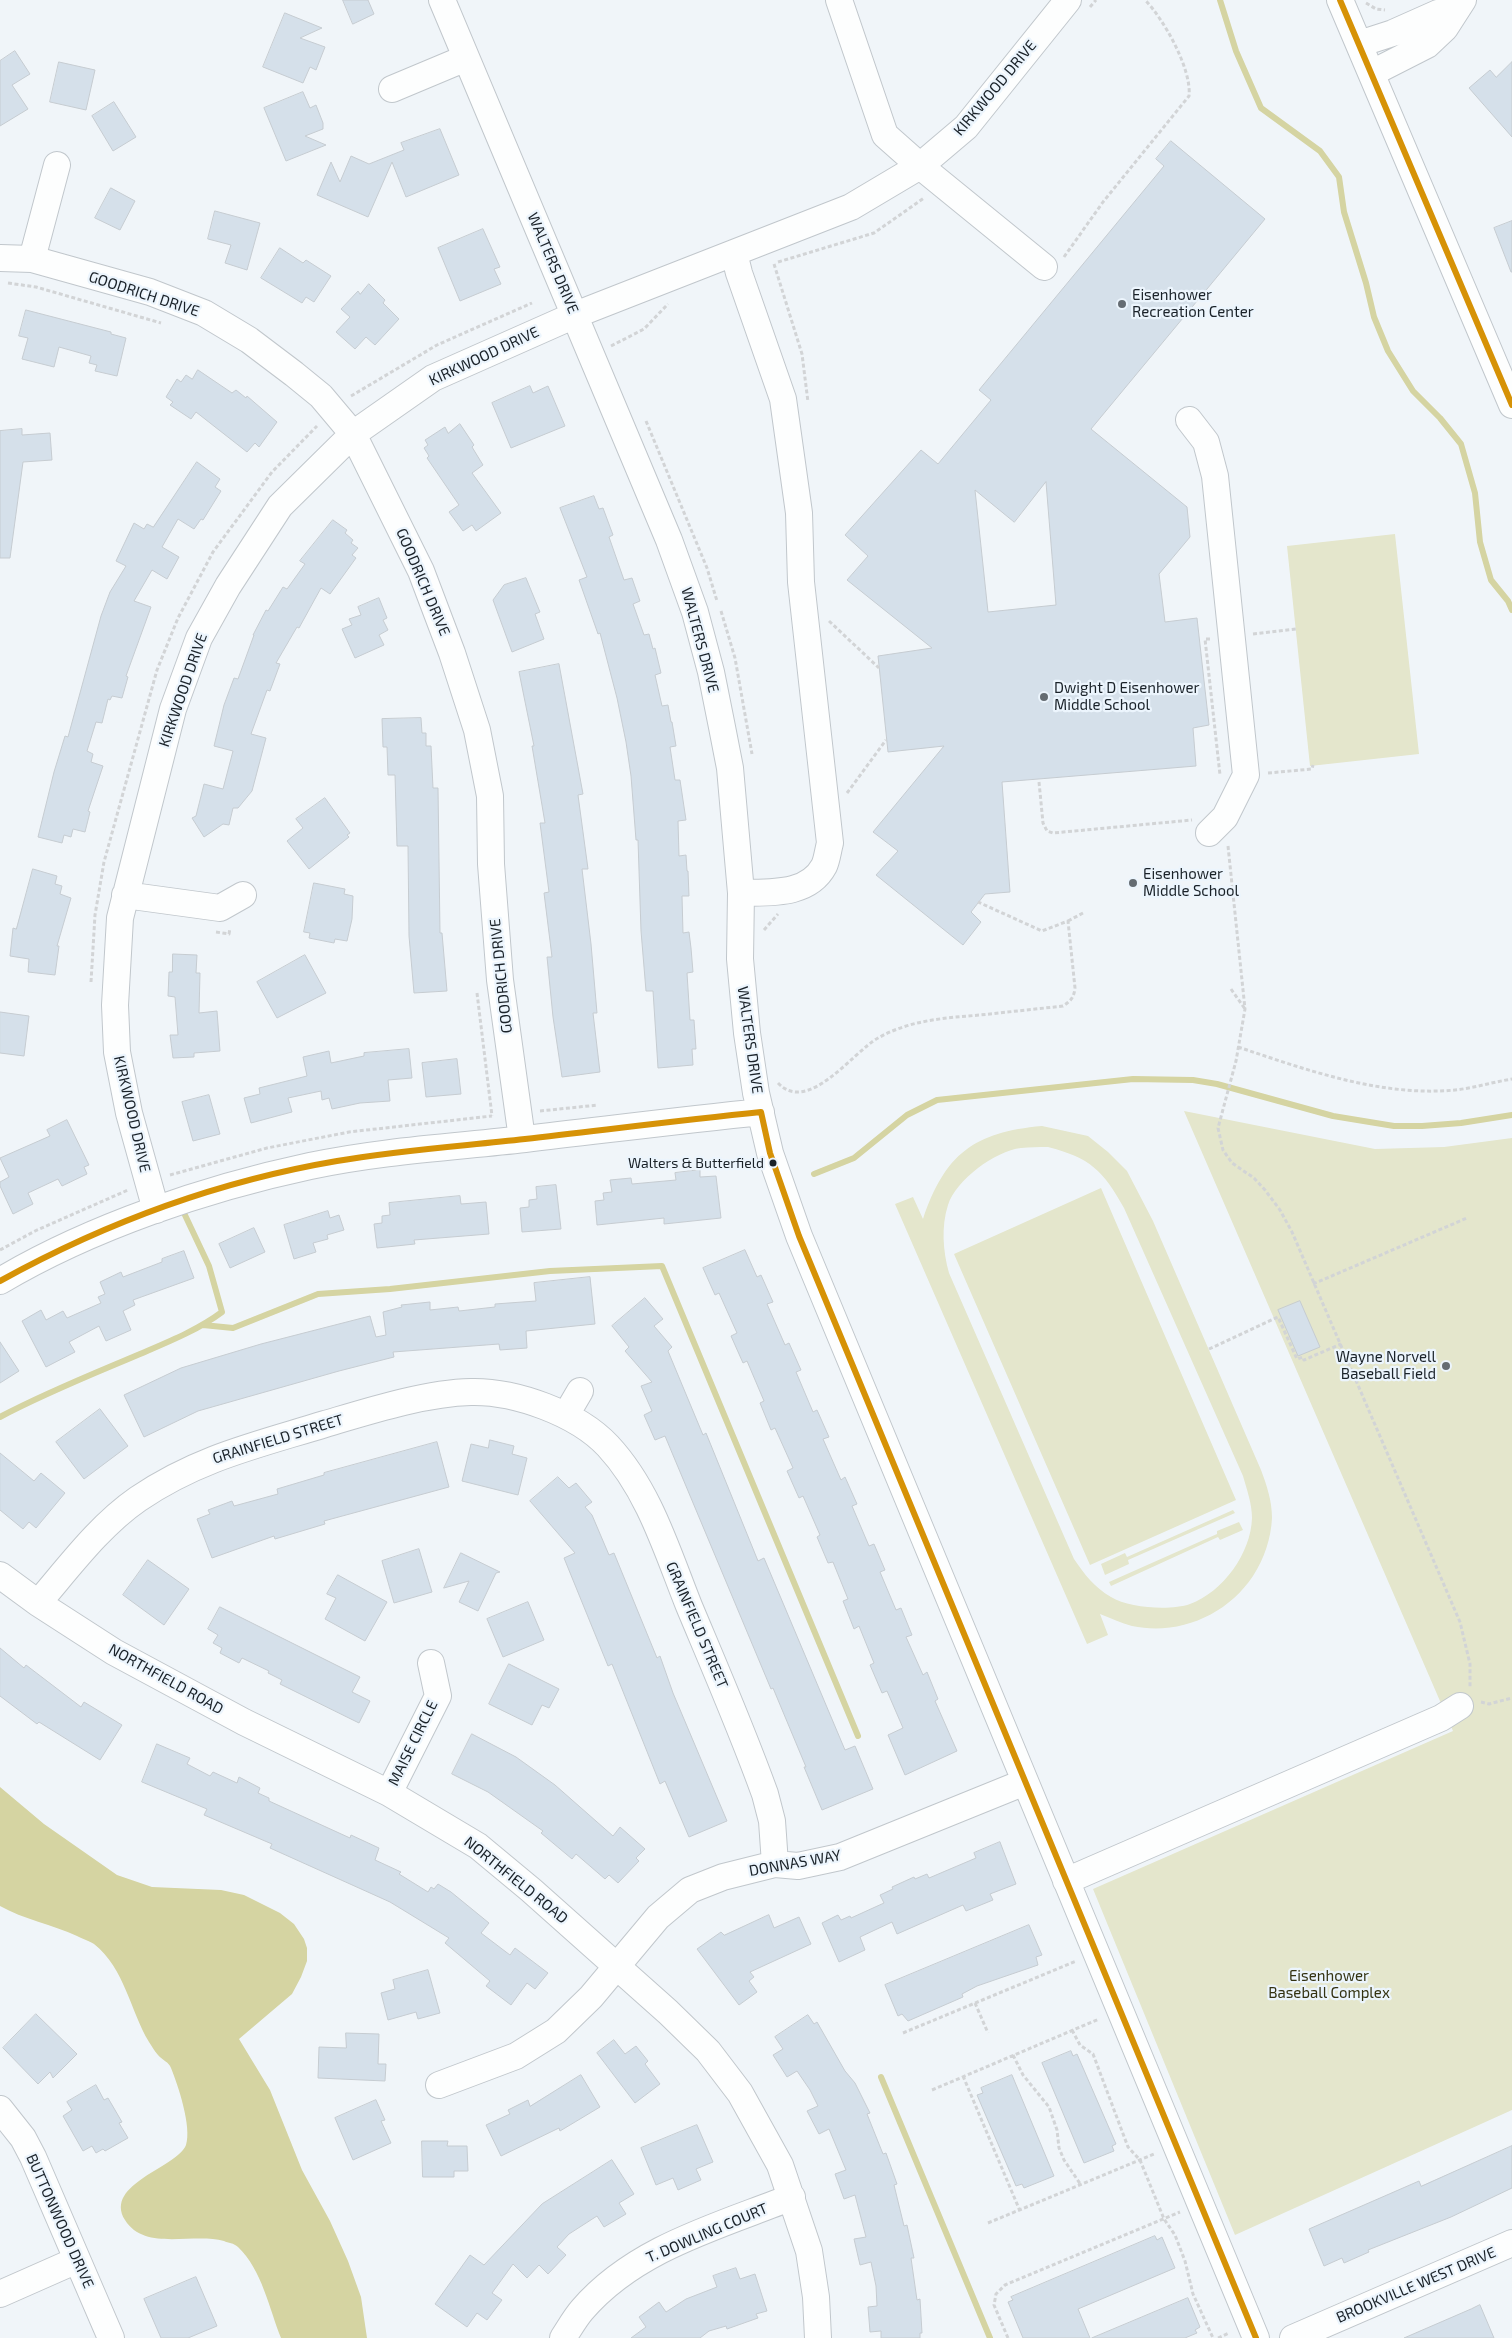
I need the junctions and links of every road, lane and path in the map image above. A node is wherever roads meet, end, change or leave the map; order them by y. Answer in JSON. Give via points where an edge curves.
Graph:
{"nodes":[{"id":1,"x":442,"y":0,"type":"edge"},
{"id":2,"x":839,"y":0,"type":"edge"},
{"id":3,"x":1068,"y":0,"type":"edge"},
{"id":4,"x":1145,"y":0,"type":"edge"},
{"id":5,"x":1340,"y":0,"type":"edge"},
{"id":6,"x":1364,"y":0,"type":"edge"},
{"id":7,"x":1460,"y":4,"type":"edge"},
{"id":8,"x":1392,"y":12,"type":"dead end"},
{"id":9,"x":1359,"y":44,"type":"junction"},
{"id":10,"x":466,"y":58,"type":"junction"},
{"id":11,"x":1372,"y":73,"type":"junction"},
{"id":12,"x":392,"y":89,"type":"dead end"},
{"id":13,"x":57,"y":165,"type":"dead end"},
{"id":14,"x":920,"y":166,"type":"junction"},
{"id":15,"x":734,"y":253,"type":"junction"},
{"id":16,"x":32,"y":259,"type":"junction"},
{"id":17,"x":1052,"y":266,"type":"joint"},
{"id":18,"x":2,"y":270,"type":"edge"},
{"id":19,"x":532,"y":303,"type":"dead end"},
{"id":20,"x":575,"y":315,"type":"junction"},
{"id":21,"x":164,"y":324,"type":"dead end"},
{"id":22,"x":1512,"y":405,"type":"edge"},
{"id":23,"x":320,"y":419,"type":"junction"},
{"id":24,"x":1189,"y":420,"type":"dead end"},
{"id":25,"x":344,"y":443,"type":"junction"},
{"id":26,"x":824,"y":615,"type":"dead end"},
{"id":27,"x":1205,"y":639,"type":"dead end"},
{"id":28,"x":879,"y":668,"type":"dead end"},
{"id":29,"x":886,"y":740,"type":"dead end"},
{"id":30,"x":1220,"y":777,"type":"dead end"},
{"id":31,"x":1039,"y":782,"type":"dead end"},
{"id":32,"x":843,"y":799,"type":"dead end"},
{"id":33,"x":1217,"y":825,"type":"junction"},
{"id":34,"x":741,"y":893,"type":"junction"},
{"id":35,"x":125,"y":895,"type":"junction"},
{"id":36,"x":243,"y":895,"type":"dead end"},
{"id":37,"x":978,"y":902,"type":"dead end"},
{"id":38,"x":787,"y":910,"type":"dead end"},
{"id":39,"x":1083,"y":913,"type":"dead end"},
{"id":40,"x":1068,"y":921,"type":"junction"},
{"id":41,"x":764,"y":938,"type":"dead end"},
{"id":42,"x":91,"y":984,"type":"dead end"},
{"id":43,"x":1231,"y":989,"type":"dead end"},
{"id":44,"x":476,"y":990,"type":"dead end"},
{"id":45,"x":1245,"y":1009,"type":"junction"},
{"id":46,"x":1238,"y":1047,"type":"junction"},
{"id":47,"x":776,"y":1077,"type":"dead end"},
{"id":48,"x":1512,"y":1079,"type":"edge"},
{"id":49,"x":761,"y":1112,"type":"junction"},
{"id":50,"x":492,"y":1116,"type":"dead end"},
{"id":51,"x":522,"y":1139,"type":"junction"},
{"id":52,"x":124,"y":1182,"type":"dead end"},
{"id":53,"x":126,"y":1191,"type":"dead end"},
{"id":54,"x":156,"y":1210,"type":"junction"},
{"id":55,"x":1467,"y":1218,"type":"dead end"},
{"id":56,"x":0,"y":1281,"type":"edge"},
{"id":57,"x":1313,"y":1284,"type":"junction"},
{"id":58,"x":1341,"y":1344,"type":"junction"},
{"id":59,"x":1209,"y":1348,"type":"dead end"},
{"id":60,"x":580,"y":1391,"type":"dead end"},
{"id":61,"x":566,"y":1415,"type":"junction"},
{"id":62,"x":0,"y":1574,"type":"edge"},
{"id":63,"x":38,"y":1603,"type":"junction"},
{"id":64,"x":431,"y":1662,"type":"dead end"},
{"id":65,"x":1512,"y":1698,"type":"edge"},
{"id":66,"x":1464,"y":1702,"type":"junction"},
{"id":67,"x":1025,"y":1782,"type":"junction"},
{"id":68,"x":388,"y":1793,"type":"junction"},
{"id":69,"x":775,"y":1864,"type":"junction"},
{"id":70,"x":1066,"y":1881,"type":"junction"},
{"id":71,"x":1077,"y":1961,"type":"dead end"},
{"id":72,"x":616,"y":1965,"type":"junction"},
{"id":73,"x":976,"y":2003,"type":"junction"},
{"id":74,"x":1099,"y":2019,"type":"dead end"},
{"id":75,"x":1072,"y":2030,"type":"junction"},
{"id":76,"x":903,"y":2033,"type":"dead end"},
{"id":77,"x":988,"y":2033,"type":"dead end"},
{"id":78,"x":1013,"y":2055,"type":"junction"},
{"id":79,"x":963,"y":2076,"type":"junction"},
{"id":80,"x":439,"y":2085,"type":"dead end"},
{"id":81,"x":932,"y":2090,"type":"dead end"},
{"id":82,"x":0,"y":2109,"type":"edge"},
{"id":83,"x":1154,"y":2154,"type":"dead end"},
{"id":84,"x":1140,"y":2160,"type":"junction"},
{"id":85,"x":1081,"y":2185,"type":"junction"},
{"id":86,"x":792,"y":2197,"type":"junction"},
{"id":87,"x":1020,"y":2211,"type":"junction"},
{"id":88,"x":1182,"y":2212,"type":"dead end"},
{"id":89,"x":1164,"y":2219,"type":"junction"},
{"id":90,"x":988,"y":2223,"type":"dead end"},
{"id":91,"x":1511,"y":2247,"type":"edge"},
{"id":92,"x":77,"y":2260,"type":"junction"},
{"id":93,"x":0,"y":2294,"type":"edge"},
{"id":94,"x":1229,"y":2333,"type":"dead end"},
{"id":95,"x":111,"y":2338,"type":"edge"},
{"id":96,"x":563,"y":2338,"type":"edge"},
{"id":97,"x":818,"y":2338,"type":"edge"},
{"id":98,"x":1008,"y":2338,"type":"edge"},
{"id":99,"x":1213,"y":2338,"type":"edge"},
{"id":100,"x":1218,"y":2338,"type":"edge"},
{"id":101,"x":1256,"y":2338,"type":"edge"},
{"id":102,"x":1293,"y":2338,"type":"edge"}],
"edges":[{"from":1,"to":10,"type":"street","name":"WALTERS DRIVE"},
{"from":2,"to":14,"type":"street","via":[[885,134]]},
{"from":3,"to":14,"type":"street","name":"KIRKWOOD DRIVE","via":[[966,127]]},
{"from":4,"to":17,"type":"path","via":[[1168,32],[1187,76],[1189,96]]},
{"from":5,"to":9,"type":"street"},
{"from":6,"to":8,"type":"path","via":[[1376,9]]},
{"from":7,"to":9,"type":"street"},
{"from":7,"to":11,"type":"street","via":[[1445,28],[1427,45]]},
{"from":9,"to":11,"type":"street"},
{"from":10,"to":12,"type":"street"},
{"from":10,"to":20,"type":"street","name":"WALTERS DRIVE"},
{"from":11,"to":22,"type":"street"},
{"from":13,"to":16,"type":"street"},
{"from":14,"to":15,"type":"street","name":"KIRKWOOD DRIVE","via":[[851,207]]},
{"from":14,"to":17,"type":"street"},
{"from":15,"to":20,"type":"street","name":"KIRKWOOD DRIVE"},
{"from":15,"to":34,"type":"street","via":[[783,399],[799,513],[801,582],[830,843],[824,867],[792,891]]},
{"from":16,"to":18,"type":"street","name":"GOODRICH DRIVE"},
{"from":16,"to":23,"type":"street","name":"GOODRICH DRIVE","via":[[150,292],[204,313],[249,340],[321,396]]},
{"from":18,"to":21,"type":"path","via":[[36,287]]},
{"from":19,"to":23,"type":"path","via":[[437,345],[348,398]]},
{"from":20,"to":25,"type":"street","name":"KIRKWOOD DRIVE","via":[[433,378]]},
{"from":20,"to":34,"type":"street","name":"WALTERS DRIVE","via":[[669,540],[695,612],[730,768]]},
{"from":23,"to":25,"type":"street","name":"GOODRICH DRIVE"},
{"from":23,"to":25,"type":"path"},
{"from":23,"to":42,"type":"path","via":[[272,472],[213,552],[178,618],[157,670],[104,862],[95,914]]},
{"from":24,"to":33,"type":"street","via":[[1206,442],[1215,476],[1246,775]]},
{"from":25,"to":35,"type":"street","name":"KIRKWOOD DRIVE","via":[[280,506],[198,638],[173,709]]},
{"from":25,"to":51,"type":"street","name":"GOODRICH DRIVE","via":[[421,571],[477,730],[490,796],[491,864],[500,980]]},
{"from":26,"to":28,"type":"path"},
{"from":27,"to":30,"type":"path"},
{"from":29,"to":32,"type":"path"},
{"from":31,"to":33,"type":"path","via":[[1043,823],[1047,831],[1053,833]]},
{"from":33,"to":45,"type":"path"},
{"from":34,"to":49,"type":"street","name":"WALTERS DRIVE","via":[[740,959],[744,1004]]},
{"from":35,"to":36,"type":"street","via":[[220,908]]},
{"from":35,"to":54,"type":"street","name":"KIRKWOOD DRIVE","via":[[118,937],[117,1052],[129,1114]]},
{"from":37,"to":40,"type":"path","via":[[1042,931]]},
{"from":38,"to":41,"type":"path","via":[[778,914],[764,930]]},
{"from":39,"to":40,"type":"path"},
{"from":40,"to":47,"type":"path","via":[[1075,988],[1074,997],[1064,1006],[912,1024],[876,1039],[831,1077],[814,1088],[796,1093],[783,1089]]},
{"from":43,"to":45,"type":"path"},
{"from":44,"to":50,"type":"path"},
{"from":45,"to":46,"type":"path"},
{"from":46,"to":48,"type":"path","via":[[1303,1070],[1379,1086],[1455,1090]]},
{"from":46,"to":57,"type":"path","via":[[1218,1128],[1223,1150],[1232,1164],[1254,1178],[1280,1210]]},
{"from":49,"to":51,"type":"street"},
{"from":49,"to":67,"type":"street","name":"WALTERS DRIVE","via":[[770,1153],[799,1236]]},
{"from":51,"to":54,"type":"street","via":[[311,1165]]},
{"from":52,"to":53,"type":"path"},
{"from":54,"to":56,"type":"street","via":[[50,1252]]},
{"from":55,"to":57,"type":"path"},
{"from":57,"to":58,"type":"path"},
{"from":58,"to":59,"type":"path","via":[[1297,1360],[1278,1317]]},
{"from":58,"to":66,"type":"path","via":[[1460,1622],[1470,1664]]},
{"from":60,"to":61,"type":"street"},
{"from":61,"to":63,"type":"street","name":"GRAINFIELD STREET","via":[[507,1396],[473,1392],[444,1394],[377,1409],[232,1451],[184,1471],[136,1500],[98,1533]]},
{"from":61,"to":69,"type":"street","name":"GRAINFIELD STREET","via":[[607,1445],[641,1490],[762,1785],[772,1821]]},
{"from":62,"to":63,"type":"street","name":"NORTHFIELD ROAD"},
{"from":63,"to":68,"type":"street","name":"NORTHFIELD ROAD","via":[[114,1652],[244,1722]]},
{"from":64,"to":68,"type":"street","name":"MAISE CIRCLE","via":[[438,1696]]},
{"from":65,"to":66,"type":"path","via":[[1489,1704]]},
{"from":66,"to":70,"type":"street","via":[[1441,1718]]},
{"from":67,"to":69,"type":"street","name":"DONNAS WAY","via":[[840,1857],[798,1866]]},
{"from":67,"to":70,"type":"street","name":"WALTERS DRIVE"},
{"from":68,"to":72,"type":"street","name":"NORTHFIELD ROAD","via":[[478,1846]]},
{"from":69,"to":72,"type":"street","name":"DONNAS WAY","via":[[723,1877],[690,1890],[658,1917]]},
{"from":70,"to":101,"type":"street","name":"WALTERS DRIVE"},
{"from":71,"to":73,"type":"path"},
{"from":72,"to":80,"type":"street","name":"DONNAS WAY","via":[[591,1997],[556,2031],[516,2056]]},
{"from":72,"to":86,"type":"street","name":"NORTHFIELD ROAD","via":[[708,2051],[751,2110]]},
{"from":73,"to":76,"type":"path"},
{"from":73,"to":77,"type":"path"},
{"from":74,"to":75,"type":"path"},
{"from":75,"to":78,"type":"path"},
{"from":75,"to":84,"type":"path","via":[[1080,2045],[1093,2054],[1128,2147]]},
{"from":78,"to":79,"type":"path"},
{"from":78,"to":85,"type":"path","via":[[1023,2075],[1049,2108],[1059,2148]]},
{"from":79,"to":81,"type":"path"},
{"from":79,"to":87,"type":"path"},
{"from":82,"to":92,"type":"street","name":"BUTTONWOOD DRIVE","via":[[33,2157]]},
{"from":83,"to":84,"type":"path"},
{"from":84,"to":85,"type":"path"},
{"from":84,"to":89,"type":"path"},
{"from":85,"to":87,"type":"path"},
{"from":86,"to":96,"type":"street","name":"T. DOWLING COURT","via":[[651,2254],[612,2282],[582,2310]]},
{"from":86,"to":97,"type":"street","name":"NORTHFIELD ROAD","via":[[809,2251]]},
{"from":87,"to":90,"type":"path"},
{"from":88,"to":89,"type":"path"},
{"from":89,"to":98,"type":"path","via":[[1004,2285],[996,2294],[994,2305]]},
{"from":89,"to":99,"type":"path","via":[[1175,2235],[1192,2294]]},
{"from":91,"to":102,"type":"street","name":"BROOKVILLE WEST DRIVE"},
{"from":92,"to":93,"type":"street"},
{"from":92,"to":95,"type":"street","name":"BUTTONWOOD DRIVE"},
{"from":94,"to":100,"type":"path"}]}
